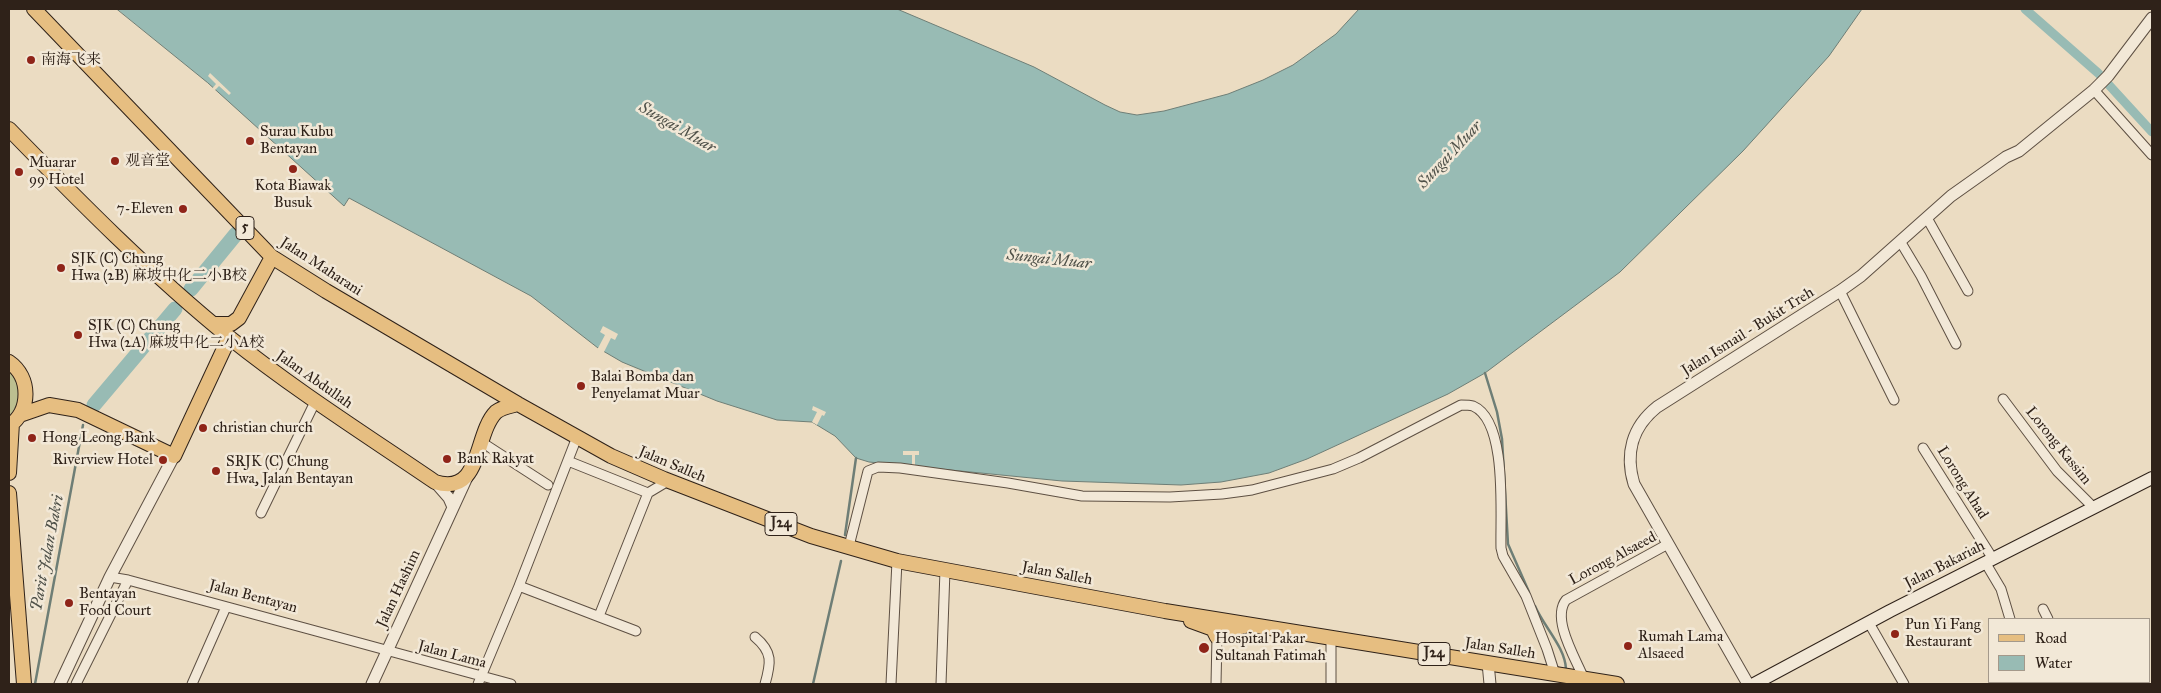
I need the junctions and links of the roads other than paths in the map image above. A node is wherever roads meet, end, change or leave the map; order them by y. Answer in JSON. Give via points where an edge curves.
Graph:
{"nodes":[{"id":1,"x":34,"y":9,"type":"edge"},
{"id":2,"x":2152,"y":18,"type":"edge"},
{"id":3,"x":2101,"y":83,"type":"junction"},
{"id":4,"x":9,"y":129,"type":"edge"},
{"id":5,"x":2152,"y":155,"type":"edge"},
{"id":6,"x":1927,"y":218,"type":"junction"},
{"id":7,"x":1900,"y":241,"type":"junction"},
{"id":8,"x":272,"y":257,"type":"junction"},
{"id":9,"x":1840,"y":291,"type":"junction"},
{"id":10,"x":1968,"y":291,"type":"dead end"},
{"id":11,"x":214,"y":324,"type":"junction"},
{"id":12,"x":230,"y":338,"type":"junction"},
{"id":13,"x":1956,"y":344,"type":"dead end"},
{"id":14,"x":9,"y":362,"type":"edge"},
{"id":15,"x":479,"y":380,"type":"junction"},
{"id":16,"x":26,"y":392,"type":"junction"},
{"id":17,"x":2003,"y":399,"type":"dead end"},
{"id":18,"x":1894,"y":400,"type":"dead end"},
{"id":19,"x":315,"y":402,"type":"junction"},
{"id":20,"x":518,"y":404,"type":"junction"},
{"id":21,"x":49,"y":405,"type":"junction"},
{"id":22,"x":491,"y":419,"type":"junction"},
{"id":23,"x":14,"y":421,"type":"edge"},
{"id":24,"x":577,"y":437,"type":"junction"},
{"id":25,"x":483,"y":443,"type":"junction"},
{"id":26,"x":1923,"y":448,"type":"dead end"},
{"id":27,"x":174,"y":456,"type":"junction"},
{"id":28,"x":568,"y":461,"type":"junction"},
{"id":29,"x":9,"y":473,"type":"edge"},
{"id":30,"x":468,"y":476,"type":"junction"},
{"id":31,"x":2152,"y":478,"type":"edge"},
{"id":32,"x":668,"y":481,"type":"junction"},
{"id":33,"x":435,"y":482,"type":"junction"},
{"id":34,"x":548,"y":485,"type":"dead end"},
{"id":35,"x":9,"y":493,"type":"edge"},
{"id":36,"x":648,"y":493,"type":"junction"},
{"id":37,"x":454,"y":507,"type":"junction"},
{"id":38,"x":2094,"y":508,"type":"junction"},
{"id":39,"x":261,"y":513,"type":"dead end"},
{"id":40,"x":1668,"y":544,"type":"junction"},
{"id":41,"x":849,"y":546,"type":"junction"},
{"id":42,"x":1989,"y":561,"type":"junction"},
{"id":43,"x":896,"y":562,"type":"junction"},
{"id":44,"x":945,"y":570,"type":"junction"},
{"id":45,"x":110,"y":577,"type":"junction"},
{"id":46,"x":128,"y":580,"type":"junction"},
{"id":47,"x":519,"y":586,"type":"junction"},
{"id":48,"x":13,"y":596,"type":"edge"},
{"id":49,"x":226,"y":607,"type":"junction"},
{"id":50,"x":2044,"y":609,"type":"dead end"},
{"id":51,"x":1173,"y":612,"type":"junction"},
{"id":52,"x":599,"y":616,"type":"junction"},
{"id":53,"x":2010,"y":618,"type":"edge"},
{"id":54,"x":2048,"y":618,"type":"edge"},
{"id":55,"x":1869,"y":622,"type":"junction"},
{"id":56,"x":1251,"y":624,"type":"junction"},
{"id":57,"x":636,"y":631,"type":"dead end"},
{"id":58,"x":755,"y":637,"type":"dead end"},
{"id":59,"x":1217,"y":637,"type":"junction"},
{"id":60,"x":1331,"y":637,"type":"junction"},
{"id":61,"x":386,"y":651,"type":"junction"},
{"id":62,"x":1488,"y":663,"type":"junction"},
{"id":63,"x":1555,"y":674,"type":"junction"},
{"id":64,"x":1584,"y":679,"type":"junction"},
{"id":65,"x":479,"y":680,"type":"edge"},
{"id":66,"x":76,"y":683,"type":"edge"},
{"id":67,"x":24,"y":684,"type":"edge"},
{"id":68,"x":60,"y":684,"type":"edge"},
{"id":69,"x":192,"y":684,"type":"edge"},
{"id":70,"x":372,"y":684,"type":"edge"},
{"id":71,"x":511,"y":684,"type":"edge"},
{"id":72,"x":765,"y":684,"type":"edge"},
{"id":73,"x":891,"y":684,"type":"edge"},
{"id":74,"x":941,"y":684,"type":"edge"},
{"id":75,"x":1216,"y":684,"type":"edge"},
{"id":76,"x":1331,"y":684,"type":"edge"},
{"id":77,"x":1490,"y":684,"type":"edge"},
{"id":78,"x":1617,"y":684,"type":"edge"},
{"id":79,"x":1748,"y":684,"type":"edge"},
{"id":80,"x":1754,"y":684,"type":"edge"},
{"id":81,"x":1904,"y":684,"type":"edge"}],
"edges":[{"from":1,"to":8,"type":"main road","name":"Jalan Maharani","number":"5"},
{"from":2,"to":3,"type":"street","name":"Jalan Ismail - Bukit Treh"},
{"from":3,"to":5,"type":"street"},
{"from":3,"to":6,"type":"street","name":"Jalan Ismail - Bukit Treh","via":[[2020,151],[2006,157],[1951,196]]},
{"from":4,"to":11,"type":"main road","name":"Jalan Abdullah","via":[[71,193]]},
{"from":6,"to":7,"type":"street","name":"Jalan Ismail - Bukit Treh"},
{"from":6,"to":10,"type":"street"},
{"from":7,"to":9,"type":"street","name":"Jalan Ismail - Bukit Treh"},
{"from":7,"to":13,"type":"street","via":[[1922,276]]},
{"from":8,"to":11,"type":"main road","via":[[239,318],[230,324]]},
{"from":8,"to":15,"type":"main road","name":"Jalan Maharani","number":"5"},
{"from":9,"to":18,"type":"street"},
{"from":9,"to":40,"type":"street","name":"Jalan Ismail - Bukit Treh","via":[[1657,407],[1637,428],[1630,451],[1634,484]]},
{"from":11,"to":12,"type":"main road","name":"Jalan Abdullah"},
{"from":12,"to":19,"type":"main road","name":"Jalan Abdullah"},
{"from":12,"to":27,"type":"main road"},
{"from":14,"to":16,"type":"main road","via":[[19,372]]},
{"from":15,"to":20,"type":"main road","name":"Jalan Maharani","number":"5"},
{"from":15,"to":22,"type":"main road","via":[[490,399]]},
{"from":16,"to":21,"type":"main road"},
{"from":16,"to":23,"type":"main road","via":[[24,404]]},
{"from":17,"to":38,"type":"street","name":"Lorong Kassim","via":[[2057,471]]},
{"from":19,"to":33,"type":"main road","name":"Jalan Abdullah"},
{"from":19,"to":39,"type":"street"},
{"from":20,"to":22,"type":"main road","via":[[500,409]]},
{"from":20,"to":24,"type":"main road","name":"Jalan Salleh","number":"J24"},
{"from":21,"to":23,"type":"main road"},
{"from":21,"to":27,"type":"main road","via":[[78,410]]},
{"from":22,"to":25,"type":"main road"},
{"from":23,"to":29,"type":"main road"},
{"from":24,"to":28,"type":"street"},
{"from":24,"to":32,"type":"main road","name":"Jalan Salleh","number":"J24"},
{"from":25,"to":30,"type":"main road"},
{"from":25,"to":34,"type":"street"},
{"from":26,"to":42,"type":"street","name":"Lorong Ahad"},
{"from":27,"to":45,"type":"street"},
{"from":28,"to":36,"type":"street"},
{"from":28,"to":47,"type":"street"},
{"from":30,"to":33,"type":"main road","via":[[454,484]]},
{"from":30,"to":37,"type":"street","name":"Jalan Hashim"},
{"from":31,"to":38,"type":"main road","name":"Jalan Bakariah"},
{"from":32,"to":36,"type":"street"},
{"from":32,"to":41,"type":"main road","name":"Jalan Salleh","number":"J24","via":[[811,536]]},
{"from":33,"to":37,"type":"street"},
{"from":35,"to":48,"type":"main road"},
{"from":36,"to":52,"type":"street"},
{"from":37,"to":61,"type":"street","name":"Jalan Hashim"},
{"from":38,"to":42,"type":"main road","name":"Jalan Bakariah"},
{"from":40,"to":64,"type":"street","name":"Lorong Alsaeed","via":[[1562,605],[1561,624]]},
{"from":40,"to":79,"type":"street","name":"Jalan Ismail - Bukit Treh"},
{"from":41,"to":43,"type":"main road","name":"Jalan Salleh","number":"J24"},
{"from":41,"to":63,"type":"street","via":[[868,472],[874,468],[900,468],[1082,496],[1222,494],[1252,490],[1333,469],[1461,405],[1472,406],[1485,417],[1492,429],[1499,460],[1503,556],[1526,596]]},
{"from":42,"to":53,"type":"street","name":"Lorong Ahad"},
{"from":42,"to":55,"type":"main road","name":"Jalan Bakariah"},
{"from":43,"to":44,"type":"main road","name":"Jalan Salleh","number":"J24"},
{"from":43,"to":73,"type":"street"},
{"from":44,"to":51,"type":"main road","name":"Jalan Salleh","number":"J24"},
{"from":44,"to":74,"type":"street"},
{"from":45,"to":46,"type":"street","name":"Jalan Bentayan"},
{"from":45,"to":68,"type":"street"},
{"from":46,"to":49,"type":"street","name":"Jalan Bentayan"},
{"from":46,"to":66,"type":"street"},
{"from":47,"to":52,"type":"street"},
{"from":47,"to":65,"type":"street"},
{"from":48,"to":67,"type":"main road"},
{"from":49,"to":61,"type":"street","name":"Jalan Bentayan"},
{"from":49,"to":69,"type":"street"},
{"from":50,"to":54,"type":"street"},
{"from":51,"to":56,"type":"main road","name":"Jalan Salleh","number":"J24"},
{"from":51,"to":59,"type":"main road","via":[[1213,629]]},
{"from":52,"to":57,"type":"street"},
{"from":55,"to":80,"type":"main road","name":"Jalan Bakariah"},
{"from":55,"to":81,"type":"street"},
{"from":56,"to":59,"type":"main road","via":[[1225,631]]},
{"from":56,"to":60,"type":"main road","name":"Jalan Salleh","number":"J24"},
{"from":58,"to":72,"type":"street","via":[[764,644],[770,659]]},
{"from":59,"to":75,"type":"street"},
{"from":60,"to":62,"type":"main road","name":"Jalan Salleh","number":"J24"},
{"from":60,"to":76,"type":"street"},
{"from":61,"to":65,"type":"street","name":"Jalan Lama"},
{"from":61,"to":70,"type":"street","name":"Jalan Hashim"},
{"from":62,"to":63,"type":"main road","name":"Jalan Salleh","number":"J24"},
{"from":62,"to":77,"type":"street"},
{"from":63,"to":64,"type":"main road","name":"Jalan Salleh","number":"J24"},
{"from":64,"to":78,"type":"main road","name":"Jalan Salleh","number":"J24"},
{"from":65,"to":71,"type":"street","name":"Jalan Lama"}]}
